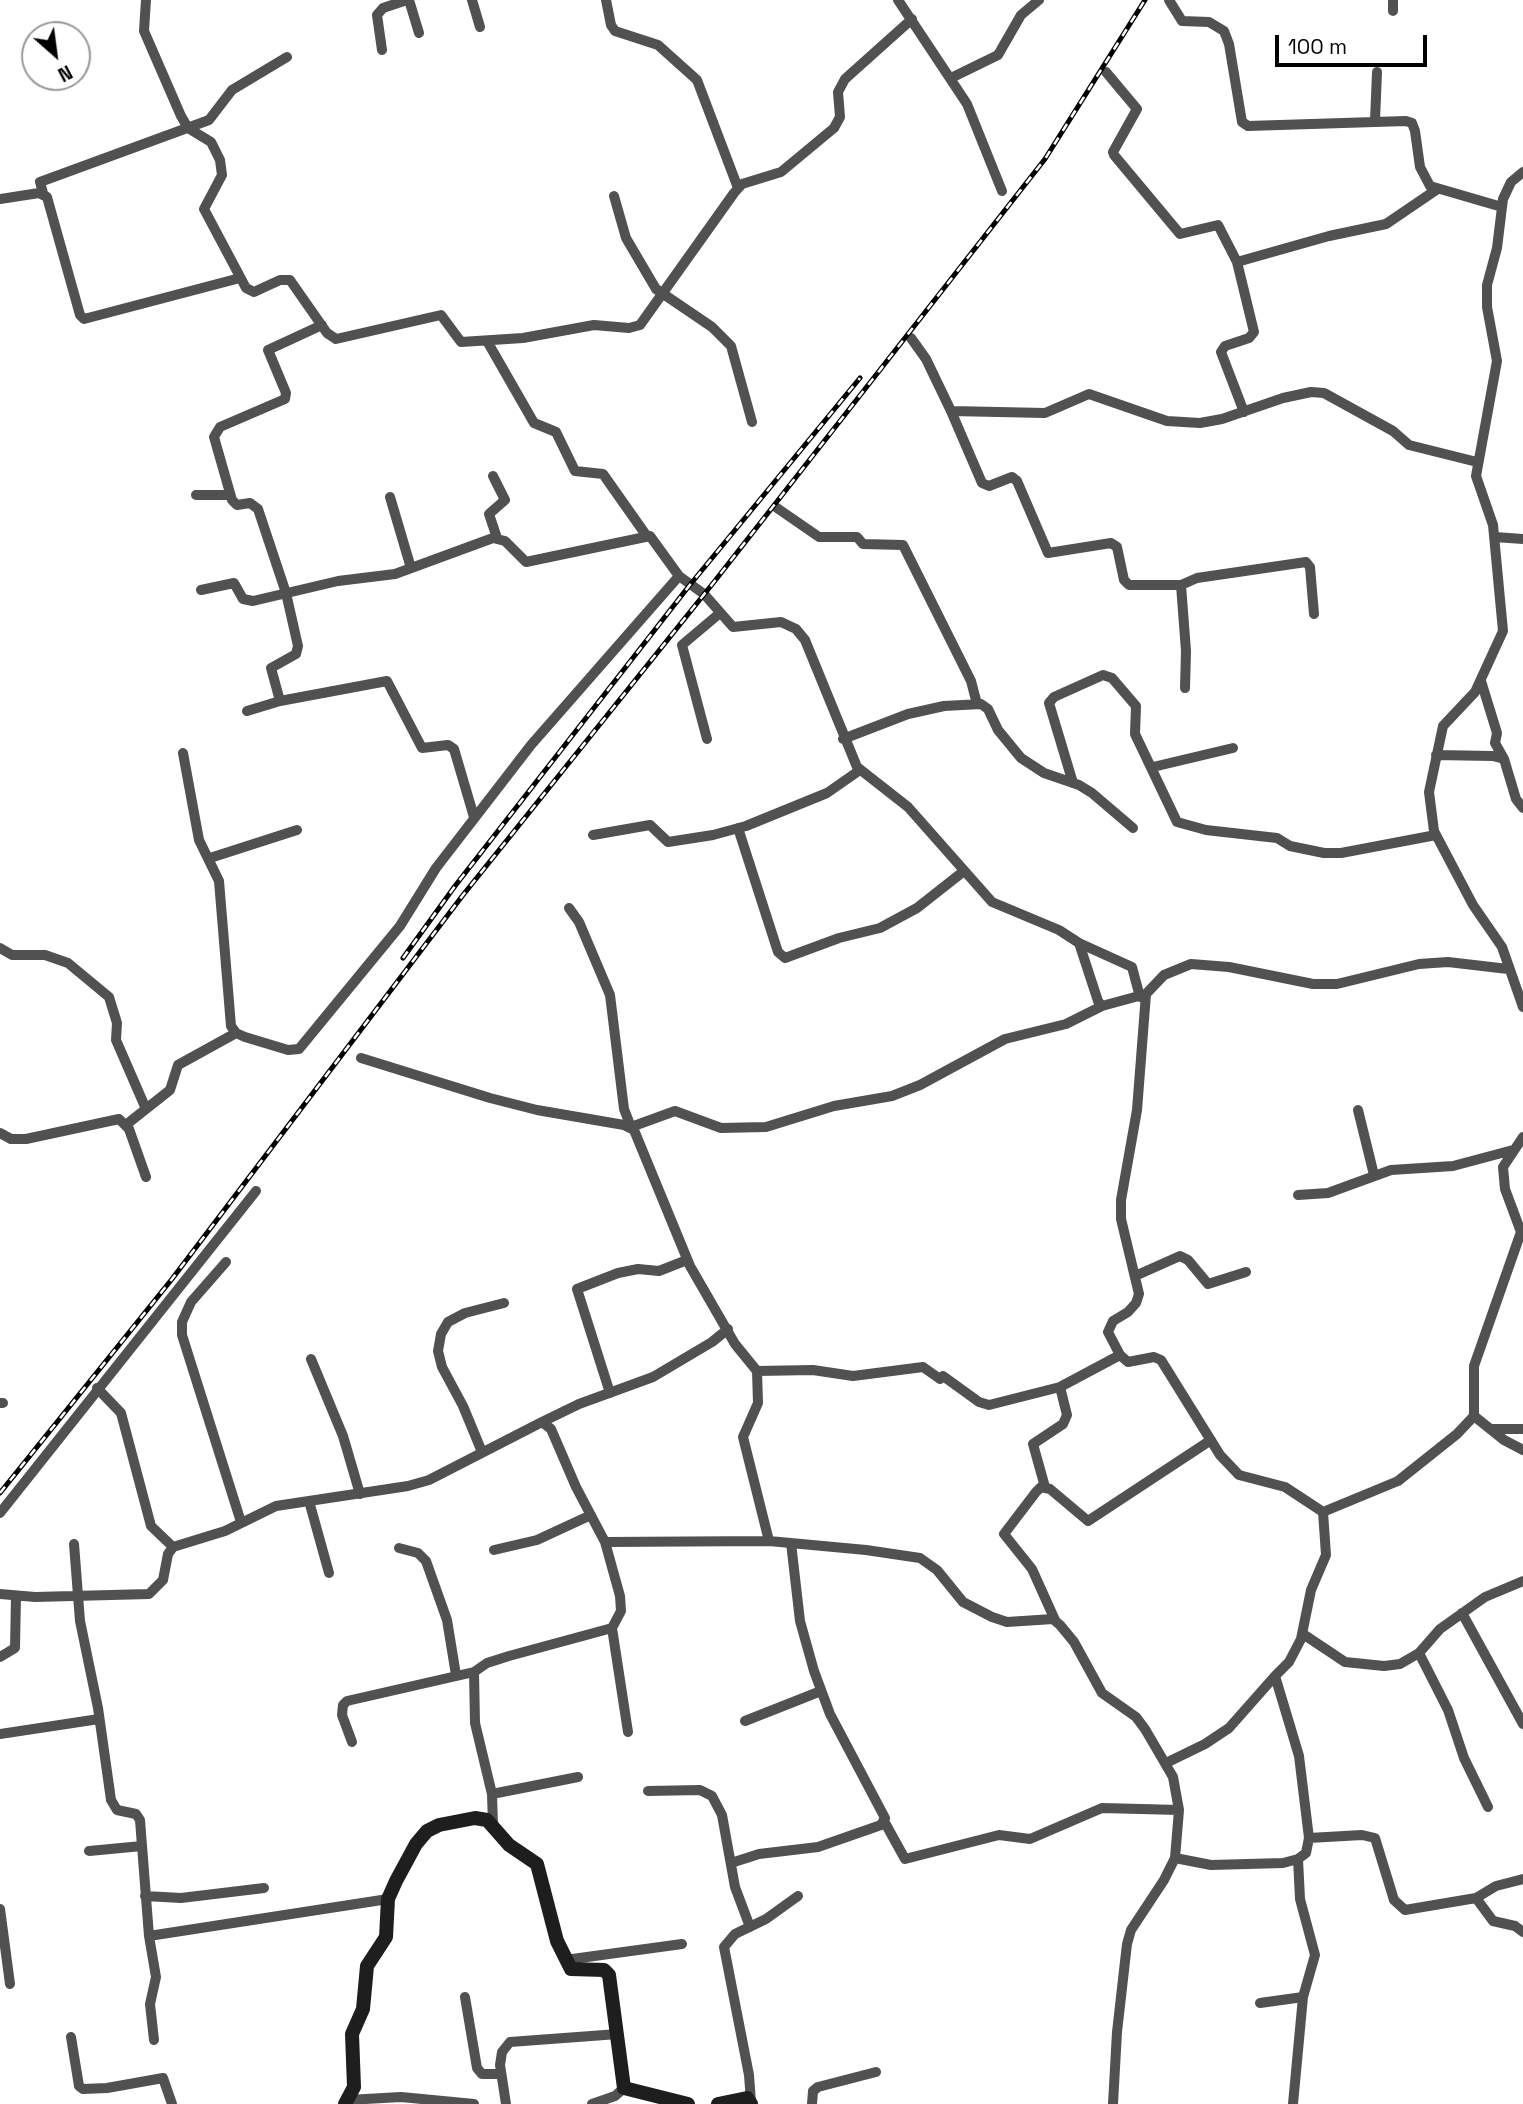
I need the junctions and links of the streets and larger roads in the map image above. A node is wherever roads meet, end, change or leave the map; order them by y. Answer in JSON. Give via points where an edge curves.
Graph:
{"nodes":[{"id":1,"x":146,"y":0,"type":"edge"},
{"id":2,"x":408,"y":0,"type":"edge"},
{"id":3,"x":472,"y":0,"type":"edge"},
{"id":4,"x":606,"y":0,"type":"edge"},
{"id":5,"x":898,"y":0,"type":"edge"},
{"id":6,"x":1039,"y":0,"type":"edge"},
{"id":7,"x":1169,"y":0,"type":"edge"},
{"id":8,"x":912,"y":19,"type":"junction"},
{"id":9,"x":480,"y":27,"type":"dead end"},
{"id":10,"x":419,"y":33,"type":"dead end"},
{"id":11,"x":383,"y":50,"type":"dead end"},
{"id":12,"x":287,"y":57,"type":"dead end"},
{"id":13,"x":1106,"y":72,"type":"dead end"},
{"id":14,"x":1377,"y":72,"type":"dead end"},
{"id":15,"x":951,"y":78,"type":"junction"},
{"id":16,"x":1375,"y":121,"type":"junction"},
{"id":17,"x":188,"y":128,"type":"junction"},
{"id":18,"x":1523,"y":172,"type":"edge"},
{"id":19,"x":738,"y":188,"type":"junction"},
{"id":20,"x":1436,"y":190,"type":"junction"},
{"id":21,"x":1002,"y":191,"type":"dead end"},
{"id":22,"x":43,"y":194,"type":"junction"},
{"id":23,"x":614,"y":196,"type":"dead end"},
{"id":24,"x":0,"y":199,"type":"edge"},
{"id":25,"x":1502,"y":207,"type":"junction"},
{"id":26,"x":1237,"y":262,"type":"junction"},
{"id":27,"x":240,"y":278,"type":"junction"},
{"id":28,"x":662,"y":296,"type":"junction"},
{"id":29,"x":322,"y":325,"type":"junction"},
{"id":30,"x":911,"y":338,"type":"dead end"},
{"id":31,"x":487,"y":341,"type":"junction"},
{"id":32,"x":951,"y":411,"type":"junction"},
{"id":33,"x":1244,"y":412,"type":"junction"},
{"id":34,"x":752,"y":422,"type":"dead end"},
{"id":35,"x":1477,"y":462,"type":"junction"},
{"id":36,"x":493,"y":476,"type":"dead end"},
{"id":37,"x":196,"y":495,"type":"dead end"},
{"id":38,"x":230,"y":495,"type":"junction"},
{"id":39,"x":390,"y":497,"type":"dead end"},
{"id":40,"x":778,"y":508,"type":"dead end"},
{"id":41,"x":646,"y":535,"type":"junction"},
{"id":42,"x":1495,"y":537,"type":"junction"},
{"id":43,"x":497,"y":538,"type":"junction"},
{"id":44,"x":1523,"y":539,"type":"edge"},
{"id":45,"x":411,"y":568,"type":"junction"},
{"id":46,"x":679,"y":576,"type":"junction"},
{"id":47,"x":1181,"y":585,"type":"junction"},
{"id":48,"x":201,"y":590,"type":"dead end"},
{"id":49,"x":286,"y":593,"type":"junction"},
{"id":50,"x":720,"y":613,"type":"junction"},
{"id":51,"x":1314,"y":614,"type":"dead end"},
{"id":52,"x":1481,"y":681,"type":"junction"},
{"id":53,"x":1185,"y":688,"type":"dead end"},
{"id":54,"x":280,"y":701,"type":"junction"},
{"id":55,"x":977,"y":704,"type":"junction"},
{"id":56,"x":247,"y":711,"type":"dead end"},
{"id":57,"x":708,"y":739,"type":"dead end"},
{"id":58,"x":843,"y":739,"type":"junction"},
{"id":59,"x":1233,"y":748,"type":"dead end"},
{"id":60,"x":183,"y":753,"type":"dead end"},
{"id":61,"x":1436,"y":755,"type":"junction"},
{"id":62,"x":1504,"y":759,"type":"junction"},
{"id":63,"x":1153,"y":768,"type":"junction"},
{"id":64,"x":856,"y":773,"type":"junction"},
{"id":65,"x":1073,"y":783,"type":"junction"},
{"id":66,"x":1523,"y":808,"type":"edge"},
{"id":67,"x":474,"y":817,"type":"junction"},
{"id":68,"x":738,"y":828,"type":"junction"},
{"id":69,"x":1132,"y":828,"type":"dead end"},
{"id":70,"x":297,"y":830,"type":"dead end"},
{"id":71,"x":593,"y":835,"type":"dead end"},
{"id":72,"x":1436,"y":835,"type":"junction"},
{"id":73,"x":210,"y":858,"type":"junction"},
{"id":74,"x":958,"y":876,"type":"junction"},
{"id":75,"x":569,"y":908,"type":"dead end"},
{"id":76,"x":1079,"y":943,"type":"junction"},
{"id":77,"x":0,"y":948,"type":"edge"},
{"id":78,"x":1508,"y":969,"type":"junction"},
{"id":79,"x":1143,"y":996,"type":"junction"},
{"id":80,"x":1102,"y":1006,"type":"junction"},
{"id":81,"x":1523,"y":1007,"type":"edge"},
{"id":82,"x":236,"y":1033,"type":"junction"},
{"id":83,"x":361,"y":1059,"type":"dead end"},
{"id":84,"x":146,"y":1109,"type":"junction"},
{"id":85,"x":1358,"y":1110,"type":"dead end"},
{"id":86,"x":127,"y":1124,"type":"junction"},
{"id":87,"x":631,"y":1127,"type":"junction"},
{"id":88,"x":0,"y":1133,"type":"edge"},
{"id":89,"x":1523,"y":1137,"type":"edge"},
{"id":90,"x":1513,"y":1150,"type":"junction"},
{"id":91,"x":1374,"y":1175,"type":"junction"},
{"id":92,"x":146,"y":1177,"type":"dead end"},
{"id":93,"x":256,"y":1191,"type":"dead end"},
{"id":94,"x":1298,"y":1195,"type":"dead end"},
{"id":95,"x":1518,"y":1209,"type":"edge"},
{"id":96,"x":687,"y":1260,"type":"junction"},
{"id":97,"x":226,"y":1262,"type":"dead end"},
{"id":98,"x":1246,"y":1272,"type":"dead end"},
{"id":99,"x":1135,"y":1276,"type":"junction"},
{"id":100,"x":503,"y":1303,"type":"dead end"},
{"id":101,"x":728,"y":1329,"type":"junction"},
{"id":102,"x":1120,"y":1355,"type":"junction"},
{"id":103,"x":311,"y":1359,"type":"dead end"},
{"id":104,"x":757,"y":1371,"type":"junction"},
{"id":105,"x":1060,"y":1387,"type":"junction"},
{"id":106,"x":97,"y":1388,"type":"junction"},
{"id":107,"x":610,"y":1393,"type":"junction"},
{"id":108,"x":1474,"y":1416,"type":"junction"},
{"id":109,"x":542,"y":1422,"type":"junction"},
{"id":110,"x":1490,"y":1429,"type":"junction"},
{"id":111,"x":1523,"y":1429,"type":"edge"},
{"id":112,"x":1211,"y":1440,"type":"junction"},
{"id":113,"x":1523,"y":1450,"type":"edge"},
{"id":114,"x":482,"y":1452,"type":"junction"},
{"id":115,"x":1040,"y":1488,"type":"junction"},
{"id":116,"x":360,"y":1494,"type":"junction"},
{"id":117,"x":309,"y":1501,"type":"junction"},
{"id":118,"x":1323,"y":1512,"type":"junction"},
{"id":119,"x":0,"y":1513,"type":"edge"},
{"id":120,"x":591,"y":1515,"type":"junction"},
{"id":121,"x":241,"y":1522,"type":"junction"},
{"id":122,"x":769,"y":1541,"type":"junction"},
{"id":123,"x":606,"y":1542,"type":"junction"},
{"id":124,"x":791,"y":1543,"type":"junction"},
{"id":125,"x":74,"y":1544,"type":"dead end"},
{"id":126,"x":173,"y":1547,"type":"junction"},
{"id":127,"x":398,"y":1548,"type":"dead end"},
{"id":128,"x":494,"y":1550,"type":"dead end"},
{"id":129,"x":329,"y":1573,"type":"dead end"},
{"id":130,"x":1523,"y":1581,"type":"edge"},
{"id":131,"x":0,"y":1594,"type":"edge"},
{"id":132,"x":78,"y":1595,"type":"junction"},
{"id":133,"x":16,"y":1596,"type":"junction"},
{"id":134,"x":1462,"y":1613,"type":"junction"},
{"id":135,"x":1055,"y":1620,"type":"junction"},
{"id":136,"x":612,"y":1628,"type":"junction"},
{"id":137,"x":1300,"y":1640,"type":"junction"},
{"id":138,"x":1419,"y":1653,"type":"junction"},
{"id":139,"x":0,"y":1657,"type":"edge"},
{"id":140,"x":474,"y":1672,"type":"junction"},
{"id":141,"x":456,"y":1675,"type":"junction"},
{"id":142,"x":1275,"y":1676,"type":"junction"},
{"id":143,"x":821,"y":1691,"type":"junction"},
{"id":144,"x":99,"y":1719,"type":"junction"},
{"id":145,"x":745,"y":1721,"type":"dead end"},
{"id":146,"x":1523,"y":1724,"type":"edge"},
{"id":147,"x":628,"y":1732,"type":"dead end"},
{"id":148,"x":0,"y":1734,"type":"edge"},
{"id":149,"x":352,"y":1742,"type":"dead end"},
{"id":150,"x":1166,"y":1763,"type":"junction"},
{"id":151,"x":578,"y":1777,"type":"dead end"},
{"id":152,"x":648,"y":1791,"type":"dead end"},
{"id":153,"x":492,"y":1794,"type":"junction"},
{"id":154,"x":1488,"y":1807,"type":"dead end"},
{"id":155,"x":1179,"y":1810,"type":"junction"},
{"id":156,"x":884,"y":1822,"type":"junction"},
{"id":157,"x":493,"y":1825,"type":"junction"},
{"id":158,"x":1308,"y":1838,"type":"junction"},
{"id":159,"x":142,"y":1846,"type":"junction"},
{"id":160,"x":89,"y":1851,"type":"dead end"},
{"id":161,"x":1175,"y":1858,"type":"junction"},
{"id":162,"x":1298,"y":1859,"type":"junction"},
{"id":163,"x":731,"y":1863,"type":"junction"},
{"id":164,"x":1523,"y":1879,"type":"edge"},
{"id":165,"x":264,"y":1888,"type":"dead end"},
{"id":166,"x":145,"y":1896,"type":"junction"},
{"id":167,"x":798,"y":1896,"type":"dead end"},
{"id":168,"x":1476,"y":1898,"type":"junction"},
{"id":169,"x":388,"y":1899,"type":"junction"},
{"id":170,"x":0,"y":1909,"type":"edge"},
{"id":171,"x":750,"y":1927,"type":"junction"},
{"id":172,"x":1523,"y":1933,"type":"edge"},
{"id":173,"x":149,"y":1936,"type":"junction"},
{"id":174,"x":682,"y":1944,"type":"dead end"},
{"id":175,"x":565,"y":1960,"type":"junction"},
{"id":176,"x":10,"y":1984,"type":"dead end"},
{"id":177,"x":465,"y":1997,"type":"dead end"},
{"id":178,"x":1303,"y":1997,"type":"junction"},
{"id":179,"x":1260,"y":2003,"type":"dead end"},
{"id":180,"x":618,"y":2034,"type":"junction"},
{"id":181,"x":71,"y":2037,"type":"dead end"},
{"id":182,"x":155,"y":2040,"type":"dead end"},
{"id":183,"x":876,"y":2072,"type":"dead end"},
{"id":184,"x":501,"y":2074,"type":"junction"},
{"id":185,"x":624,"y":2088,"type":"junction"},
{"id":186,"x":436,"y":2101,"type":"edge"},
{"id":187,"x":346,"y":2102,"type":"edge"},
{"id":188,"x":751,"y":2103,"type":"edge"},
{"id":189,"x":172,"y":2104,"type":"edge"},
{"id":190,"x":474,"y":2104,"type":"edge"},
{"id":191,"x":506,"y":2104,"type":"edge"},
{"id":192,"x":593,"y":2104,"type":"edge"},
{"id":193,"x":688,"y":2104,"type":"edge"},
{"id":194,"x":718,"y":2104,"type":"edge"},
{"id":195,"x":812,"y":2104,"type":"edge"},
{"id":196,"x":1113,"y":2104,"type":"edge"},
{"id":197,"x":1293,"y":2104,"type":"edge"}],
"edges":[{"from":1,"to":17,"type":"street","via":[[144,31]]},
{"from":2,"to":10,"type":"street"},
{"from":2,"to":11,"type":"street","via":[[383,8],[377,15]]},
{"from":3,"to":9,"type":"street"},
{"from":4,"to":19,"type":"street","via":[[615,31],[658,45],[697,80]]},
{"from":5,"to":8,"type":"street"},
{"from":6,"to":15,"type":"street","via":[[1021,15],[998,55]]},
{"from":7,"to":16,"type":"street","via":[[1182,21],[1209,22],[1224,31],[1242,122],[1248,126]]},
{"from":8,"to":15,"type":"street"},
{"from":8,"to":19,"type":"street","via":[[845,79],[838,92],[839,122],[834,128],[782,172]]},
{"from":12,"to":17,"type":"street","via":[[232,90],[209,120]]},
{"from":13,"to":26,"type":"street","via":[[1137,109],[1114,155],[1180,234],[1218,225]]},
{"from":14,"to":16,"type":"street"},
{"from":15,"to":21,"type":"street","via":[[982,137]]},
{"from":16,"to":20,"type":"street","via":[[1412,123],[1420,167]]},
{"from":17,"to":22,"type":"street","via":[[40,182]]},
{"from":17,"to":27,"type":"street","via":[[211,142],[220,160],[222,175],[204,209]]},
{"from":18,"to":25,"type":"street","via":[[1508,188]]},
{"from":19,"to":28,"type":"street"},
{"from":20,"to":25,"type":"street"},
{"from":20,"to":26,"type":"street","via":[[1386,224]]},
{"from":22,"to":24,"type":"street"},
{"from":22,"to":27,"type":"street","via":[[49,200],[84,319]]},
{"from":23,"to":28,"type":"street","via":[[636,259]]},
{"from":25,"to":35,"type":"street","via":[[1486,295],[1497,361]]},
{"from":26,"to":33,"type":"street","via":[[1254,332],[1221,352]]},
{"from":27,"to":29,"type":"street","via":[[254,292],[290,280]]},
{"from":28,"to":31,"type":"street","via":[[635,327],[594,325]]},
{"from":28,"to":34,"type":"street","via":[[712,327],[731,346]]},
{"from":29,"to":31,"type":"street","via":[[331,337],[344,338],[442,314],[461,342]]},
{"from":29,"to":38,"type":"street","via":[[268,350],[285,399],[215,431]]},
{"from":30,"to":32,"type":"street"},
{"from":31,"to":41,"type":"street","via":[[534,423],[556,432],[575,471],[603,474]]},
{"from":32,"to":33,"type":"street","via":[[1045,413],[1089,394],[1167,421],[1209,422]]},
{"from":32,"to":47,"type":"street","via":[[982,483],[989,486],[1012,477],[1017,481],[1048,553],[1111,543],[1117,547],[1129,585]]},
{"from":33,"to":35,"type":"street","via":[[1283,398],[1324,393],[1409,445]]},
{"from":35,"to":42,"type":"street","via":[[1476,476]]},
{"from":36,"to":43,"type":"street","via":[[505,500],[489,514]]},
{"from":37,"to":38,"type":"street"},
{"from":38,"to":49,"type":"street","via":[[233,503],[250,503],[258,509]]},
{"from":39,"to":45,"type":"street"},
{"from":40,"to":55,"type":"street","via":[[819,537],[857,537],[863,544],[903,545],[971,681]]},
{"from":41,"to":43,"type":"street","via":[[526,562]]},
{"from":41,"to":46,"type":"street","via":[[656,541]]},
{"from":42,"to":44,"type":"street"},
{"from":42,"to":52,"type":"street","via":[[1503,631]]},
{"from":43,"to":45,"type":"street"},
{"from":45,"to":49,"type":"street"},
{"from":46,"to":50,"type":"street"},
{"from":46,"to":67,"type":"street","via":[[593,670]]},
{"from":47,"to":51,"type":"street","via":[[1197,578],[1306,562]]},
{"from":47,"to":53,"type":"street"},
{"from":48,"to":49,"type":"street","via":[[234,583],[246,601]]},
{"from":49,"to":54,"type":"street","via":[[298,646],[296,654],[271,668]]},
{"from":50,"to":57,"type":"street","via":[[682,645]]},
{"from":50,"to":58,"type":"street","via":[[733,627],[781,622],[796,629],[805,640]]},
{"from":52,"to":61,"type":"street","via":[[1448,717]]},
{"from":52,"to":62,"type":"street"},
{"from":54,"to":56,"type":"street"},
{"from":54,"to":67,"type":"street","via":[[387,681],[422,748],[448,745],[454,749]]},
{"from":55,"to":58,"type":"street","via":[[908,714]]},
{"from":55,"to":65,"type":"street","via":[[988,709],[1021,758],[1044,773]]},
{"from":58,"to":64,"type":"street"},
{"from":59,"to":63,"type":"street"},
{"from":60,"to":73,"type":"street","via":[[200,840]]},
{"from":61,"to":62,"type":"street"},
{"from":61,"to":72,"type":"street","via":[[1429,792]]},
{"from":62,"to":66,"type":"street"},
{"from":63,"to":65,"type":"street","via":[[1136,734],[1136,706],[1112,678],[1103,675],[1049,703]]},
{"from":63,"to":72,"type":"street","via":[[1177,822],[1206,830],[1277,838],[1290,846],[1324,853]]},
{"from":64,"to":68,"type":"street","via":[[840,785]]},
{"from":64,"to":74,"type":"street","via":[[908,807]]},
{"from":65,"to":69,"type":"street","via":[[1104,801]]},
{"from":67,"to":82,"type":"street","via":[[400,926],[303,1047],[288,1050]]},
{"from":68,"to":71,"type":"street","via":[[674,842],[650,825]]},
{"from":68,"to":74,"type":"street","via":[[778,952],[785,958],[880,928],[917,908]]},
{"from":70,"to":73,"type":"street"},
{"from":72,"to":78,"type":"street","via":[[1473,905],[1502,947]]},
{"from":73,"to":82,"type":"street","via":[[219,881],[231,1026]]},
{"from":74,"to":76,"type":"street","via":[[992,902]]},
{"from":75,"to":87,"type":"street","via":[[610,995],[624,1109]]},
{"from":76,"to":79,"type":"street","via":[[1132,967]]},
{"from":76,"to":80,"type":"street"},
{"from":77,"to":84,"type":"street","via":[[12,955],[45,955],[68,963],[108,998],[117,1023],[116,1040]]},
{"from":78,"to":79,"type":"street","via":[[1448,962],[1419,964],[1337,984],[1313,984],[1191,964],[1164,975]]},
{"from":78,"to":81,"type":"street"},
{"from":79,"to":80,"type":"street"},
{"from":79,"to":99,"type":"street","via":[[1137,1110],[1121,1200]]},
{"from":80,"to":87,"type":"street","via":[[1066,1024],[1005,1039],[920,1086],[892,1096],[834,1106],[766,1127],[720,1128],[675,1111]]},
{"from":82,"to":84,"type":"street","via":[[178,1065],[170,1090]]},
{"from":83,"to":87,"type":"street","via":[[537,1110]]},
{"from":84,"to":86,"type":"street"},
{"from":85,"to":91,"type":"street"},
{"from":86,"to":88,"type":"street","via":[[112,1120],[26,1139]]},
{"from":86,"to":92,"type":"street"},
{"from":87,"to":96,"type":"street"},
{"from":89,"to":90,"type":"street"},
{"from":90,"to":91,"type":"street","via":[[1452,1166]]},
{"from":90,"to":95,"type":"street","via":[[1503,1167],[1505,1189]]},
{"from":91,"to":94,"type":"street","via":[[1328,1193]]},
{"from":93,"to":106,"type":"street"},
{"from":95,"to":108,"type":"street","via":[[1520,1238],[1474,1366]]},
{"from":96,"to":101,"type":"street"},
{"from":96,"to":107,"type":"street","via":[[659,1271],[618,1273],[577,1289]]},
{"from":97,"to":121,"type":"street","via":[[191,1302],[181,1335]]},
{"from":98,"to":99,"type":"street","via":[[1208,1284],[1180,1256]]},
{"from":99,"to":102,"type":"street","via":[[1139,1286],[1136,1303],[1113,1321],[1108,1332]]},
{"from":100,"to":114,"type":"street","via":[[453,1318],[440,1342],[442,1367]]},
{"from":101,"to":104,"type":"street"},
{"from":101,"to":107,"type":"street","via":[[653,1377]]},
{"from":102,"to":105,"type":"street"},
{"from":102,"to":112,"type":"street","via":[[1128,1362],[1161,1360]]},
{"from":103,"to":116,"type":"street"},
{"from":104,"to":105,"type":"street","via":[[813,1370],[853,1376],[923,1367],[989,1405]]},
{"from":104,"to":122,"type":"street","via":[[758,1403],[743,1437]]},
{"from":105,"to":115,"type":"street","via":[[1067,1415],[1063,1424],[1033,1444]]},
{"from":106,"to":119,"type":"street"},
{"from":106,"to":126,"type":"street","via":[[121,1413],[151,1526]]},
{"from":107,"to":109,"type":"street"},
{"from":108,"to":110,"type":"street"},
{"from":108,"to":118,"type":"street","via":[[1398,1481]]},
{"from":109,"to":114,"type":"street"},
{"from":109,"to":120,"type":"street","via":[[551,1429]]},
{"from":110,"to":111,"type":"street"},
{"from":110,"to":113,"type":"street"},
{"from":112,"to":115,"type":"street","via":[[1088,1521]]},
{"from":112,"to":118,"type":"street","via":[[1239,1475],[1285,1487]]},
{"from":114,"to":116,"type":"street","via":[[429,1480]]},
{"from":115,"to":135,"type":"street","via":[[1004,1534],[1032,1569]]},
{"from":116,"to":117,"type":"street"},
{"from":117,"to":121,"type":"street","via":[[276,1506]]},
{"from":117,"to":129,"type":"street"},
{"from":118,"to":137,"type":"street","via":[[1326,1555],[1311,1590]]},
{"from":120,"to":123,"type":"street"},
{"from":120,"to":128,"type":"street","via":[[537,1539]]},
{"from":121,"to":126,"type":"street"},
{"from":122,"to":123,"type":"street"},
{"from":122,"to":124,"type":"street"},
{"from":123,"to":136,"type":"street","via":[[620,1596],[621,1611]]},
{"from":124,"to":135,"type":"street","via":[[920,1558],[937,1570],[963,1602],[992,1617],[1007,1622]]},
{"from":124,"to":143,"type":"street","via":[[800,1621]]},
{"from":125,"to":132,"type":"street"},
{"from":126,"to":132,"type":"street","via":[[163,1580],[149,1594]]},
{"from":127,"to":141,"type":"street","via":[[418,1553],[426,1561],[447,1620]]},
{"from":130,"to":134,"type":"street","via":[[1494,1591]]},
{"from":131,"to":133,"type":"street"},
{"from":132,"to":133,"type":"street"},
{"from":132,"to":144,"type":"street"},
{"from":133,"to":139,"type":"street","via":[[15,1648]]},
{"from":134,"to":138,"type":"street"},
{"from":134,"to":146,"type":"street"},
{"from":135,"to":150,"type":"street","via":[[1074,1642],[1102,1693],[1136,1717]]},
{"from":136,"to":140,"type":"street","via":[[487,1663]]},
{"from":136,"to":147,"type":"street"},
{"from":137,"to":138,"type":"street","via":[[1345,1662],[1384,1666],[1400,1664]]},
{"from":137,"to":142,"type":"street","via":[[1289,1662]]},
{"from":138,"to":154,"type":"street"},
{"from":140,"to":141,"type":"street"},
{"from":140,"to":153,"type":"street","via":[[475,1723]]},
{"from":141,"to":149,"type":"street","via":[[347,1701],[342,1715]]},
{"from":142,"to":150,"type":"street","via":[[1229,1728]]},
{"from":142,"to":158,"type":"street","via":[[1299,1756]]},
{"from":143,"to":145,"type":"street"},
{"from":143,"to":156,"type":"street"},
{"from":144,"to":148,"type":"street"},
{"from":144,"to":159,"type":"street","via":[[111,1800],[117,1810],[136,1814]]},
{"from":150,"to":155,"type":"street"},
{"from":151,"to":153,"type":"street"},
{"from":152,"to":163,"type":"street","via":[[706,1791],[722,1815]]},
{"from":153,"to":157,"type":"street"},
{"from":155,"to":156,"type":"street","via":[[1102,1808],[1030,1839],[999,1835],[905,1859]]},
{"from":155,"to":161,"type":"street"},
{"from":156,"to":163,"type":"street","via":[[809,1849],[759,1854]]},
{"from":157,"to":169,"type":"street","via":[[475,1818],[427,1831]]},
{"from":157,"to":175,"type":"street","via":[[509,1845],[537,1864]]},
{"from":158,"to":162,"type":"street","via":[[1306,1853]]},
{"from":158,"to":168,"type":"street","via":[[1375,1838],[1394,1900],[1405,1910]]},
{"from":159,"to":160,"type":"street"},
{"from":159,"to":166,"type":"street"},
{"from":161,"to":162,"type":"street","via":[[1212,1865]]},
{"from":161,"to":196,"type":"street","via":[[1128,1944]]},
{"from":162,"to":178,"type":"street","via":[[1300,1899],[1315,1955]]},
{"from":163,"to":171,"type":"street"},
{"from":164,"to":168,"type":"street","via":[[1496,1886]]},
{"from":165,"to":166,"type":"street","via":[[181,1898]]},
{"from":166,"to":173,"type":"street"},
{"from":167,"to":171,"type":"street"},
{"from":168,"to":172,"type":"street","via":[[1493,1921],[1515,1926]]},
{"from":169,"to":173,"type":"street"},
{"from":169,"to":187,"type":"street","via":[[386,1937],[366,1966],[363,2009],[352,2034],[355,2087]]},
{"from":170,"to":176,"type":"street"},
{"from":171,"to":188,"type":"street","via":[[735,1934],[724,1947]]},
{"from":173,"to":182,"type":"street","via":[[156,1977],[150,2004]]},
{"from":174,"to":175,"type":"street"},
{"from":175,"to":180,"type":"street","via":[[571,1969],[604,1970],[608,1975]]},
{"from":177,"to":184,"type":"street","via":[[477,2068],[482,2074]]},
{"from":178,"to":179,"type":"street"},
{"from":178,"to":197,"type":"street"},
{"from":180,"to":184,"type":"street","via":[[510,2042],[502,2052]]},
{"from":180,"to":185,"type":"street"},
{"from":181,"to":189,"type":"street","via":[[83,2089],[163,2078]]},
{"from":183,"to":195,"type":"street","via":[[818,2087]]},
{"from":184,"to":191,"type":"street"},
{"from":185,"to":192,"type":"street"},
{"from":185,"to":193,"type":"street"},
{"from":186,"to":187,"type":"street"},
{"from":186,"to":190,"type":"street"},
{"from":188,"to":194,"type":"street","via":[[741,2098]]}]}
